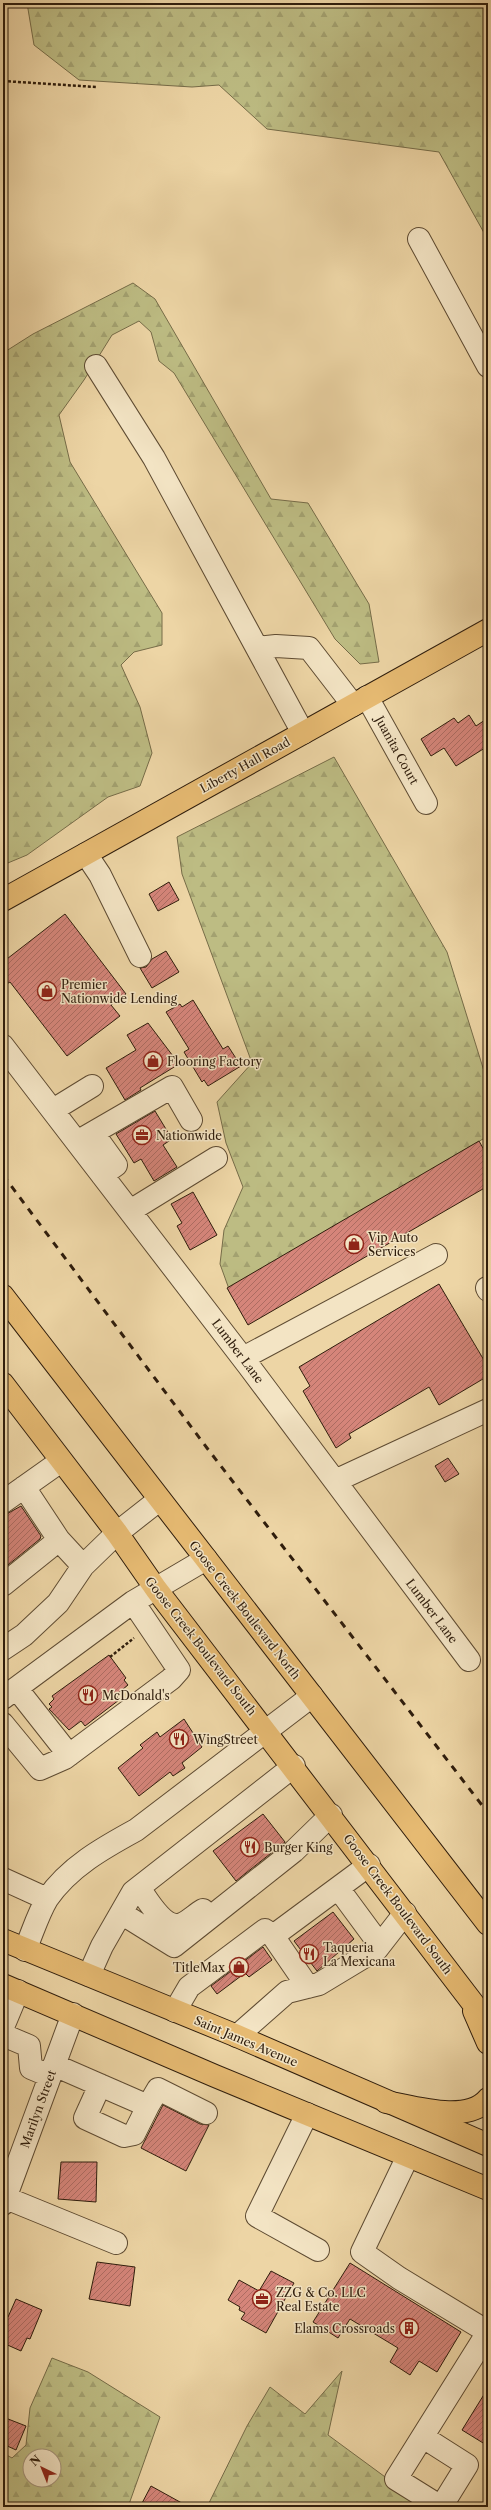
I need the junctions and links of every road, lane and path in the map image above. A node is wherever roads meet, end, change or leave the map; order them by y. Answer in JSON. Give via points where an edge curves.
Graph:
{"nodes":[{"id":1,"x":3,"y":81,"type":"edge"},
{"id":2,"x":96,"y":87,"type":"dead end"},
{"id":3,"x":419,"y":239,"type":"dead end"},
{"id":4,"x":96,"y":366,"type":"dead end"},
{"id":5,"x":488,"y":366,"type":"edge"},
{"id":6,"x":488,"y":630,"type":"edge"},
{"id":7,"x":257,"y":648,"type":"junction"},
{"id":8,"x":360,"y":701,"type":"junction"},
{"id":9,"x":303,"y":733,"type":"junction"},
{"id":10,"x":426,"y":803,"type":"dead end"},
{"id":11,"x":86,"y":854,"type":"junction"},
{"id":12,"x":3,"y":900,"type":"edge"},
{"id":13,"x":140,"y":956,"type":"dead end"},
{"id":14,"x":3,"y":1046,"type":"edge"},
{"id":15,"x":92,"y":1086,"type":"dead end"},
{"id":16,"x":53,"y":1110,"type":"junction"},
{"id":17,"x":191,"y":1120,"type":"dead end"},
{"id":18,"x":85,"y":1138,"type":"junction"},
{"id":19,"x":216,"y":1158,"type":"dead end"},
{"id":20,"x":130,"y":1211,"type":"junction"},
{"id":21,"x":436,"y":1255,"type":"dead end"},
{"id":22,"x":3,"y":1296,"type":"edge"},
{"id":23,"x":243,"y":1358,"type":"junction"},
{"id":24,"x":3,"y":1384,"type":"edge"},
{"id":25,"x":488,"y":1410,"type":"edge"},
{"id":26,"x":61,"y":1461,"type":"junction"},
{"id":27,"x":335,"y":1481,"type":"junction"},
{"id":28,"x":24,"y":1487,"type":"junction"},
{"id":29,"x":159,"y":1500,"type":"junction"},
{"id":30,"x":3,"y":1502,"type":"edge"},
{"id":31,"x":117,"y":1533,"type":"junction"},
{"id":32,"x":59,"y":1540,"type":"junction"},
{"id":33,"x":206,"y":1559,"type":"junction"},
{"id":34,"x":83,"y":1566,"type":"junction"},
{"id":35,"x":3,"y":1585,"type":"edge"},
{"id":36,"x":156,"y":1589,"type":"junction"},
{"id":37,"x":133,"y":1602,"type":"junction"},
{"id":38,"x":3,"y":1650,"type":"edge"},
{"id":39,"x":205,"y":1652,"type":"junction"},
{"id":40,"x":468,"y":1660,"type":"dead end"},
{"id":41,"x":179,"y":1670,"type":"junction"},
{"id":42,"x":10,"y":1693,"type":"edge"},
{"id":43,"x":312,"y":1696,"type":"junction"},
{"id":44,"x":3,"y":1724,"type":"edge"},
{"id":45,"x":267,"y":1732,"type":"junction"},
{"id":46,"x":69,"y":1755,"type":"junction"},
{"id":47,"x":294,"y":1766,"type":"junction"},
{"id":48,"x":331,"y":1815,"type":"junction"},
{"id":49,"x":300,"y":1846,"type":"junction"},
{"id":50,"x":369,"y":1865,"type":"junction"},
{"id":51,"x":3,"y":1880,"type":"edge"},
{"id":52,"x":139,"y":1888,"type":"junction"},
{"id":53,"x":338,"y":1888,"type":"junction"},
{"id":54,"x":47,"y":1899,"type":"junction"},
{"id":55,"x":121,"y":1913,"type":"junction"},
{"id":56,"x":405,"y":1913,"type":"junction"},
{"id":57,"x":488,"y":1924,"type":"edge"},
{"id":58,"x":272,"y":1936,"type":"junction"},
{"id":59,"x":3,"y":1940,"type":"edge"},
{"id":60,"x":380,"y":1945,"type":"junction"},
{"id":61,"x":25,"y":1950,"type":"junction"},
{"id":62,"x":89,"y":1975,"type":"junction"},
{"id":63,"x":308,"y":1987,"type":"junction"},
{"id":64,"x":11,"y":1988,"type":"edge"},
{"id":65,"x":465,"y":1992,"type":"junction"},
{"id":66,"x":175,"y":2011,"type":"junction"},
{"id":67,"x":72,"y":2014,"type":"junction"},
{"id":68,"x":488,"y":2023,"type":"edge"},
{"id":69,"x":3,"y":2027,"type":"edge"},
{"id":70,"x":3,"y":2035,"type":"edge"},
{"id":71,"x":237,"y":2036,"type":"junction"},
{"id":72,"x":488,"y":2043,"type":"edge"},
{"id":73,"x":52,"y":2071,"type":"junction"},
{"id":74,"x":100,"y":2086,"type":"junction"},
{"id":75,"x":488,"y":2099,"type":"edge"},
{"id":76,"x":386,"y":2102,"type":"junction"},
{"id":77,"x":148,"y":2106,"type":"junction"},
{"id":78,"x":206,"y":2113,"type":"dead end"},
{"id":79,"x":307,"y":2114,"type":"junction"},
{"id":80,"x":488,"y":2145,"type":"edge"},
{"id":81,"x":408,"y":2156,"type":"junction"},
{"id":82,"x":488,"y":2189,"type":"edge"},
{"id":83,"x":4,"y":2201,"type":"edge"},
{"id":84,"x":116,"y":2242,"type":"dead end"},
{"id":85,"x":318,"y":2250,"type":"dead end"},
{"id":86,"x":488,"y":2332,"type":"edge"},
{"id":87,"x":423,"y":2437,"type":"junction"},
{"id":88,"x":441,"y":2507,"type":"edge"}],
"edges":[{"from":1,"to":2,"type":"path"},
{"from":3,"to":5,"type":"street"},
{"from":4,"to":7,"type":"street","via":[[154,458]]},
{"from":6,"to":8,"type":"main road","name":"Liberty Hall Road"},
{"from":7,"to":8,"type":"street","name":"Juanita Court","via":[[309,648]]},
{"from":7,"to":9,"type":"street"},
{"from":8,"to":9,"type":"main road","name":"Liberty Hall Road"},
{"from":8,"to":10,"type":"street","name":"Juanita Court"},
{"from":9,"to":11,"type":"main road","name":"Liberty Hall Road"},
{"from":11,"to":12,"type":"main road","name":"Liberty Hall Road"},
{"from":11,"to":13,"type":"street","via":[[100,875]]},
{"from":14,"to":16,"type":"street","name":"Lumber Lane"},
{"from":15,"to":16,"type":"street"},
{"from":16,"to":18,"type":"street","name":"Lumber Lane"},
{"from":17,"to":18,"type":"street","via":[[172,1087]]},
{"from":18,"to":20,"type":"street","name":"Lumber Lane","via":[[102,1175]]},
{"from":19,"to":20,"type":"street"},
{"from":20,"to":23,"type":"street","name":"Lumber Lane"},
{"from":21,"to":23,"type":"street"},
{"from":22,"to":29,"type":"main road","name":"Goose Creek Boulevard North"},
{"from":23,"to":27,"type":"street","name":"Lumber Lane"},
{"from":24,"to":26,"type":"main road","name":"Goose Creek Boulevard South"},
{"from":25,"to":27,"type":"street"},
{"from":26,"to":28,"type":"street"},
{"from":26,"to":31,"type":"main road","name":"Goose Creek Boulevard South"},
{"from":27,"to":40,"type":"street","name":"Lumber Lane"},
{"from":28,"to":30,"type":"street"},
{"from":28,"to":32,"type":"street"},
{"from":29,"to":31,"type":"street"},
{"from":29,"to":33,"type":"main road","name":"Goose Creek Boulevard North"},
{"from":31,"to":34,"type":"street"},
{"from":31,"to":36,"type":"main road","name":"Goose Creek Boulevard South"},
{"from":32,"to":34,"type":"street"},
{"from":32,"to":35,"type":"street"},
{"from":33,"to":36,"type":"street"},
{"from":33,"to":43,"type":"main road","name":"Goose Creek Boulevard North"},
{"from":34,"to":38,"type":"street","via":[[58,1603],[24,1635]]},
{"from":36,"to":37,"type":"street"},
{"from":36,"to":39,"type":"main road","name":"Goose Creek Boulevard South"},
{"from":37,"to":41,"type":"street"},
{"from":37,"to":42,"type":"street"},
{"from":39,"to":41,"type":"street"},
{"from":39,"to":45,"type":"main road","name":"Goose Creek Boulevard South"},
{"from":41,"to":46,"type":"street"},
{"from":42,"to":46,"type":"street"},
{"from":43,"to":45,"type":"street"},
{"from":43,"to":57,"type":"main road","name":"Goose Creek Boulevard North"},
{"from":44,"to":46,"type":"street","via":[[40,1769]]},
{"from":45,"to":47,"type":"main road","name":"Goose Creek Boulevard South"},
{"from":45,"to":54,"type":"street","via":[[136,1830],[104,1847],[72,1870]]},
{"from":47,"to":48,"type":"main road","name":"Goose Creek Boulevard South"},
{"from":47,"to":52,"type":"street"},
{"from":48,"to":49,"type":"street"},
{"from":48,"to":50,"type":"main road","name":"Goose Creek Boulevard South"},
{"from":49,"to":52,"type":"street","via":[[265,1864],[181,1924],[164,1921]]},
{"from":49,"to":55,"type":"street","via":[[174,1946]]},
{"from":50,"to":53,"type":"street"},
{"from":50,"to":56,"type":"main road","name":"Goose Creek Boulevard South"},
{"from":51,"to":54,"type":"street"},
{"from":52,"to":55,"type":"street"},
{"from":53,"to":58,"type":"street"},
{"from":53,"to":60,"type":"street"},
{"from":54,"to":61,"type":"street"},
{"from":55,"to":62,"type":"street"},
{"from":56,"to":60,"type":"street"},
{"from":56,"to":65,"type":"main road","name":"Goose Creek Boulevard South"},
{"from":58,"to":63,"type":"street"},
{"from":58,"to":66,"type":"street","via":[[265,1930],[188,1987]]},
{"from":59,"to":61,"type":"main road","name":"Saint James Avenue"},
{"from":60,"to":63,"type":"street","via":[[319,1984]]},
{"from":61,"to":62,"type":"main road","name":"Saint James Avenue"},
{"from":62,"to":66,"type":"main road","name":"Saint James Avenue"},
{"from":63,"to":71,"type":"street","via":[[287,1992]]},
{"from":64,"to":67,"type":"main road"},
{"from":64,"to":69,"type":"street"},
{"from":65,"to":68,"type":"main road","name":"Goose Creek Boulevard South"},
{"from":65,"to":72,"type":"main road"},
{"from":66,"to":71,"type":"main road","name":"Saint James Avenue"},
{"from":67,"to":73,"type":"street","name":"Marilyn Street"},
{"from":67,"to":79,"type":"main road"},
{"from":70,"to":73,"type":"street","via":[[29,2046],[31,2068]]},
{"from":71,"to":76,"type":"main road","name":"Saint James Avenue"},
{"from":73,"to":74,"type":"street"},
{"from":73,"to":83,"type":"street","name":"Marilyn Street"},
{"from":74,"to":77,"type":"street"},
{"from":74,"to":77,"type":"street","via":[[84,2118],[124,2136],[134,2134]]},
{"from":75,"to":76,"type":"main road","via":[[472,2111],[449,2113]]},
{"from":76,"to":80,"type":"main road","name":"Saint James Avenue"},
{"from":77,"to":78,"type":"street","via":[[158,2090]]},
{"from":79,"to":81,"type":"main road"},
{"from":79,"to":85,"type":"street","via":[[257,2216]]},
{"from":81,"to":82,"type":"main road"},
{"from":81,"to":86,"type":"street","via":[[362,2252],[399,2278]]},
{"from":83,"to":84,"type":"street"},
{"from":86,"to":87,"type":"street"},
{"from":87,"to":88,"type":"street","via":[[396,2479]]},
{"from":87,"to":88,"type":"street","via":[[468,2465]]}]}
